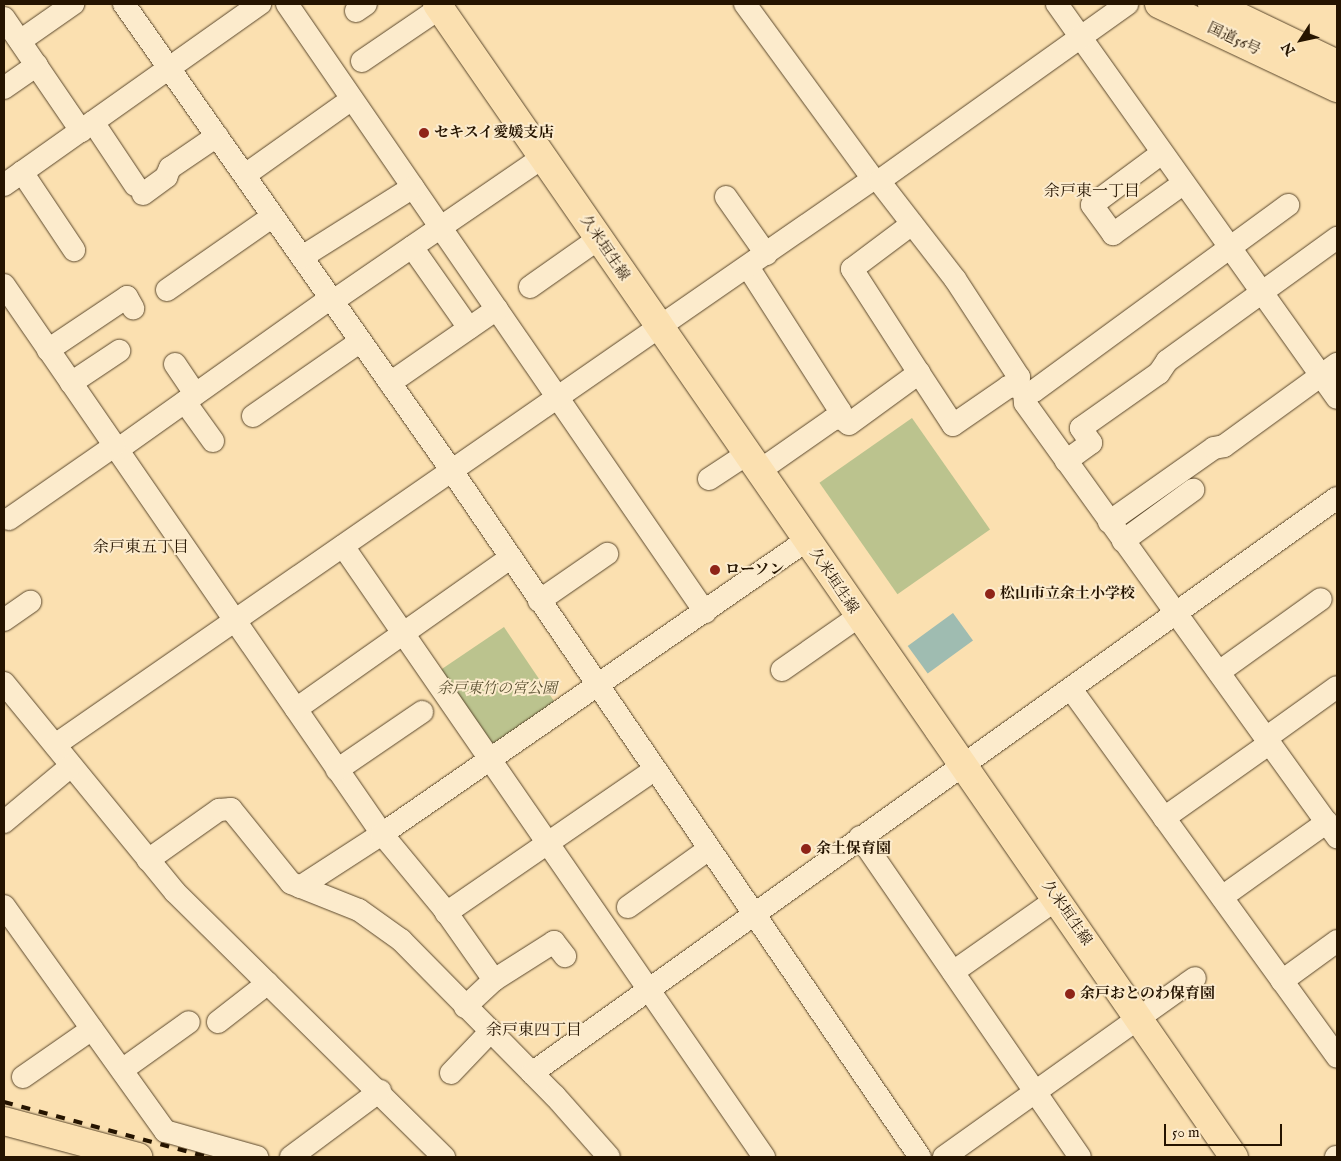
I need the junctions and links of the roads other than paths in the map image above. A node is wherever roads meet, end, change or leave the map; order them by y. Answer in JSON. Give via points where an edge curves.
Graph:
{"nodes":[{"id":1,"x":73,"y":4,"type":"edge"},
{"id":2,"x":124,"y":4,"type":"edge"},
{"id":3,"x":260,"y":4,"type":"edge"},
{"id":4,"x":287,"y":4,"type":"edge"},
{"id":5,"x":745,"y":4,"type":"edge"},
{"id":6,"x":1057,"y":4,"type":"edge"},
{"id":7,"x":1126,"y":4,"type":"edge"},
{"id":8,"x":1159,"y":4,"type":"edge"},
{"id":9,"x":1212,"y":4,"type":"edge"},
{"id":10,"x":439,"y":6,"type":"edge"},
{"id":11,"x":4,"y":18,"type":"edge"},
{"id":12,"x":1080,"y":38,"type":"junction"},
{"id":13,"x":20,"y":41,"type":"junction"},
{"id":14,"x":363,"y":62,"type":"dead end"},
{"id":15,"x":1337,"y":64,"type":"edge"},
{"id":16,"x":37,"y":65,"type":"junction"},
{"id":17,"x":170,"y":68,"type":"junction"},
{"id":18,"x":4,"y":88,"type":"edge"},
{"id":19,"x":1337,"y":88,"type":"edge"},
{"id":20,"x":352,"y":99,"type":"junction"},
{"id":21,"x":87,"y":127,"type":"junction"},
{"id":22,"x":217,"y":136,"type":"junction"},
{"id":23,"x":1162,"y":153,"type":"junction"},
{"id":24,"x":543,"y":157,"type":"junction"},
{"id":25,"x":245,"y":175,"type":"junction"},
{"id":26,"x":13,"y":179,"type":"edge"},
{"id":27,"x":876,"y":180,"type":"junction"},
{"id":28,"x":1184,"y":183,"type":"junction"},
{"id":29,"x":412,"y":186,"type":"junction"},
{"id":30,"x":726,"y":197,"type":"dead end"},
{"id":31,"x":1288,"y":205,"type":"dead end"},
{"id":32,"x":274,"y":216,"type":"junction"},
{"id":33,"x":912,"y":224,"type":"junction"},
{"id":34,"x":441,"y":227,"type":"junction"},
{"id":35,"x":1337,"y":238,"type":"edge"},
{"id":36,"x":598,"y":239,"type":"junction"},
{"id":37,"x":412,"y":247,"type":"junction"},
{"id":38,"x":1230,"y":248,"type":"junction"},
{"id":39,"x":74,"y":250,"type":"dead end"},
{"id":40,"x":766,"y":254,"type":"junction"},
{"id":41,"x":302,"y":257,"type":"junction"},
{"id":42,"x":748,"y":267,"type":"junction"},
{"id":43,"x":530,"y":287,"type":"dead end"},
{"id":44,"x":167,"y":290,"type":"dead end"},
{"id":45,"x":1262,"y":293,"type":"junction"},
{"id":46,"x":7,"y":298,"type":"edge"},
{"id":47,"x":332,"y":300,"type":"junction"},
{"id":48,"x":134,"y":308,"type":"dead end"},
{"id":49,"x":497,"y":309,"type":"junction"},
{"id":50,"x":469,"y":328,"type":"junction"},
{"id":51,"x":660,"y":328,"type":"junction"},
{"id":52,"x":361,"y":341,"type":"junction"},
{"id":53,"x":48,"y":350,"type":"junction"},
{"id":54,"x":119,"y":351,"type":"dead end"},
{"id":55,"x":175,"y":364,"type":"dead end"},
{"id":56,"x":1329,"y":370,"type":"edge"},
{"id":57,"x":919,"y":373,"type":"junction"},
{"id":58,"x":71,"y":383,"type":"junction"},
{"id":59,"x":390,"y":383,"type":"junction"},
{"id":60,"x":1021,"y":390,"type":"junction"},
{"id":61,"x":190,"y":398,"type":"junction"},
{"id":62,"x":558,"y":398,"type":"junction"},
{"id":63,"x":1337,"y":398,"type":"edge"},
{"id":64,"x":253,"y":416,"type":"dead end"},
{"id":65,"x":840,"y":417,"type":"junction"},
{"id":66,"x":213,"y":441,"type":"dead end"},
{"id":67,"x":115,"y":448,"type":"junction"},
{"id":68,"x":1066,"y":461,"type":"junction"},
{"id":69,"x":753,"y":463,"type":"junction"},
{"id":70,"x":452,"y":471,"type":"junction"},
{"id":71,"x":709,"y":480,"type":"dead end"},
{"id":72,"x":1192,"y":490,"type":"dead end"},
{"id":73,"x":1337,"y":498,"type":"edge"},
{"id":74,"x":9,"y":519,"type":"dead end"},
{"id":75,"x":1110,"y":522,"type":"junction"},
{"id":76,"x":807,"y":540,"type":"junction"},
{"id":77,"x":1123,"y":541,"type":"junction"},
{"id":78,"x":343,"y":546,"type":"junction"},
{"id":79,"x":607,"y":554,"type":"dead end"},
{"id":80,"x":510,"y":558,"type":"junction"},
{"id":81,"x":1321,"y":599,"type":"dead end"},
{"id":82,"x":539,"y":601,"type":"junction"},
{"id":83,"x":30,"y":602,"type":"dead end"},
{"id":84,"x":705,"y":612,"type":"junction"},
{"id":85,"x":1177,"y":614,"type":"junction"},
{"id":86,"x":858,"y":617,"type":"junction"},
{"id":87,"x":4,"y":620,"type":"edge"},
{"id":88,"x":235,"y":620,"type":"junction"},
{"id":89,"x":403,"y":633,"type":"junction"},
{"id":90,"x":782,"y":670,"type":"dead end"},
{"id":91,"x":1219,"y":672,"type":"junction"},
{"id":92,"x":4,"y":683,"type":"edge"},
{"id":93,"x":597,"y":687,"type":"junction"},
{"id":94,"x":1337,"y":687,"type":"edge"},
{"id":95,"x":1071,"y":689,"type":"junction"},
{"id":96,"x":12,"y":707,"type":"edge"},
{"id":97,"x":296,"y":709,"type":"junction"},
{"id":98,"x":422,"y":712,"type":"dead end"},
{"id":99,"x":1268,"y":740,"type":"junction"},
{"id":100,"x":55,"y":745,"type":"junction"},
{"id":101,"x":491,"y":758,"type":"junction"},
{"id":102,"x":961,"y":765,"type":"junction"},
{"id":103,"x":71,"y":766,"type":"junction"},
{"id":104,"x":338,"y":770,"type":"junction"},
{"id":105,"x":654,"y":770,"type":"junction"},
{"id":106,"x":1164,"y":818,"type":"junction"},
{"id":107,"x":1331,"y":821,"type":"edge"},
{"id":108,"x":4,"y":822,"type":"edge"},
{"id":109,"x":382,"y":834,"type":"junction"},
{"id":110,"x":860,"y":837,"type":"junction"},
{"id":111,"x":549,"y":842,"type":"junction"},
{"id":112,"x":709,"y":849,"type":"junction"},
{"id":113,"x":148,"y":860,"type":"junction"},
{"id":114,"x":300,"y":887,"type":"junction"},
{"id":115,"x":1222,"y":897,"type":"junction"},
{"id":116,"x":1057,"y":899,"type":"junction"},
{"id":117,"x":628,"y":907,"type":"dead end"},
{"id":118,"x":446,"y":913,"type":"junction"},
{"id":119,"x":754,"y":915,"type":"junction"},
{"id":120,"x":8,"y":921,"type":"edge"},
{"id":121,"x":1337,"y":940,"type":"edge"},
{"id":122,"x":564,"y":956,"type":"dead end"},
{"id":123,"x":953,"y":972,"type":"junction"},
{"id":124,"x":1195,"y":978,"type":"dead end"},
{"id":125,"x":494,"y":980,"type":"junction"},
{"id":126,"x":1282,"y":981,"type":"junction"},
{"id":127,"x":268,"y":983,"type":"junction"},
{"id":128,"x":651,"y":990,"type":"junction"},
{"id":129,"x":464,"y":1007,"type":"junction"},
{"id":130,"x":1140,"y":1018,"type":"junction"},
{"id":131,"x":189,"y":1022,"type":"dead end"},
{"id":132,"x":218,"y":1022,"type":"dead end"},
{"id":133,"x":92,"y":1029,"type":"junction"},
{"id":134,"x":491,"y":1031,"type":"junction"},
{"id":135,"x":1337,"y":1058,"type":"edge"},
{"id":136,"x":122,"y":1070,"type":"junction"},
{"id":137,"x":451,"y":1073,"type":"dead end"},
{"id":138,"x":532,"y":1073,"type":"junction"},
{"id":139,"x":23,"y":1078,"type":"dead end"},
{"id":140,"x":380,"y":1091,"type":"junction"},
{"id":141,"x":1036,"y":1092,"type":"junction"},
{"id":142,"x":4,"y":1121,"type":"edge"},
{"id":143,"x":138,"y":1157,"type":"edge"},
{"id":144,"x":258,"y":1157,"type":"edge"},
{"id":145,"x":291,"y":1157,"type":"edge"},
{"id":146,"x":444,"y":1157,"type":"edge"},
{"id":147,"x":609,"y":1157,"type":"edge"},
{"id":148,"x":764,"y":1157,"type":"edge"},
{"id":149,"x":920,"y":1157,"type":"edge"},
{"id":150,"x":944,"y":1157,"type":"edge"},
{"id":151,"x":1080,"y":1157,"type":"edge"},
{"id":152,"x":1234,"y":1157,"type":"edge"}],
"edges":[{"from":1,"to":13,"type":"street"},
{"from":2,"to":17,"type":"street"},
{"from":3,"to":17,"type":"street"},
{"from":4,"to":20,"type":"street"},
{"from":5,"to":27,"type":"street"},
{"from":6,"to":12,"type":"street"},
{"from":7,"to":12,"type":"street"},
{"from":8,"to":19,"type":"main road","name":"国道56号"},
{"from":9,"to":15,"type":"main road","name":"国道56号"},
{"from":10,"to":14,"type":"street"},
{"from":10,"to":24,"type":"main road","name":"久米垣生線"},
{"from":11,"to":13,"type":"street"},
{"from":12,"to":23,"type":"street"},
{"from":12,"to":27,"type":"street"},
{"from":13,"to":16,"type":"street"},
{"from":16,"to":18,"type":"street"},
{"from":16,"to":21,"type":"street"},
{"from":17,"to":21,"type":"street"},
{"from":17,"to":22,"type":"street"},
{"from":20,"to":25,"type":"street"},
{"from":20,"to":29,"type":"street"},
{"from":21,"to":22,"type":"street","via":[[139,189],[166,177],[170,168]]},
{"from":21,"to":26,"type":"street"},
{"from":22,"to":25,"type":"street"},
{"from":23,"to":28,"type":"street"},
{"from":23,"to":28,"type":"street","via":[[1092,205],[1113,234]]},
{"from":24,"to":34,"type":"street"},
{"from":24,"to":36,"type":"main road","name":"久米垣生線"},
{"from":25,"to":32,"type":"street"},
{"from":26,"to":39,"type":"street"},
{"from":27,"to":33,"type":"street"},
{"from":27,"to":40,"type":"street"},
{"from":28,"to":38,"type":"street"},
{"from":29,"to":34,"type":"street"},
{"from":29,"to":41,"type":"street"},
{"from":30,"to":40,"type":"street"},
{"from":31,"to":38,"type":"street"},
{"from":32,"to":41,"type":"street"},
{"from":32,"to":44,"type":"street"},
{"from":33,"to":57,"type":"street","via":[[852,269]]},
{"from":33,"to":60,"type":"street","via":[[955,279],[1019,377]]},
{"from":34,"to":37,"type":"street"},
{"from":34,"to":49,"type":"street"},
{"from":35,"to":45,"type":"street"},
{"from":36,"to":43,"type":"street"},
{"from":36,"to":51,"type":"main road","name":"久米垣生線"},
{"from":37,"to":47,"type":"street"},
{"from":37,"to":50,"type":"street"},
{"from":38,"to":45,"type":"street"},
{"from":38,"to":60,"type":"street","via":[[1034,390]]},
{"from":40,"to":42,"type":"street"},
{"from":41,"to":47,"type":"street"},
{"from":42,"to":51,"type":"street"},
{"from":42,"to":65,"type":"street","via":[[840,411]]},
{"from":45,"to":56,"type":"street"},
{"from":45,"to":68,"type":"street","via":[[1167,361],[1159,373],[1081,428],[1092,443]]},
{"from":46,"to":53,"type":"street"},
{"from":47,"to":52,"type":"street"},
{"from":47,"to":61,"type":"street"},
{"from":48,"to":53,"type":"street","via":[[127,298]]},
{"from":49,"to":50,"type":"street"},
{"from":49,"to":62,"type":"street"},
{"from":50,"to":59,"type":"street"},
{"from":51,"to":62,"type":"street"},
{"from":51,"to":69,"type":"main road","name":"久米垣生線"},
{"from":52,"to":59,"type":"street"},
{"from":52,"to":64,"type":"street"},
{"from":53,"to":58,"type":"street"},
{"from":54,"to":58,"type":"street"},
{"from":55,"to":61,"type":"street"},
{"from":56,"to":63,"type":"street"},
{"from":56,"to":75,"type":"street","via":[[1224,446],[1214,448]]},
{"from":57,"to":60,"type":"street","via":[[952,425],[1008,387]]},
{"from":57,"to":65,"type":"street","via":[[849,424]]},
{"from":58,"to":67,"type":"street"},
{"from":59,"to":70,"type":"street"},
{"from":60,"to":68,"type":"street","via":[[1025,403]]},
{"from":61,"to":66,"type":"street"},
{"from":61,"to":67,"type":"street"},
{"from":62,"to":70,"type":"street"},
{"from":62,"to":84,"type":"street"},
{"from":65,"to":69,"type":"street"},
{"from":67,"to":74,"type":"street"},
{"from":67,"to":88,"type":"street"},
{"from":68,"to":75,"type":"street"},
{"from":69,"to":71,"type":"street"},
{"from":69,"to":76,"type":"main road","name":"久米垣生線"},
{"from":70,"to":78,"type":"street"},
{"from":70,"to":80,"type":"street"},
{"from":72,"to":77,"type":"street"},
{"from":73,"to":85,"type":"street"},
{"from":75,"to":77,"type":"street"},
{"from":76,"to":84,"type":"street"},
{"from":76,"to":86,"type":"main road","name":"久米垣生線"},
{"from":77,"to":85,"type":"street"},
{"from":78,"to":88,"type":"street"},
{"from":78,"to":89,"type":"street"},
{"from":79,"to":82,"type":"street"},
{"from":80,"to":82,"type":"street"},
{"from":80,"to":89,"type":"street"},
{"from":81,"to":91,"type":"street"},
{"from":82,"to":93,"type":"street"},
{"from":83,"to":87,"type":"street"},
{"from":84,"to":93,"type":"street"},
{"from":85,"to":91,"type":"street"},
{"from":85,"to":95,"type":"street"},
{"from":86,"to":90,"type":"street"},
{"from":86,"to":102,"type":"main road","name":"久米垣生線"},
{"from":88,"to":97,"type":"street"},
{"from":88,"to":100,"type":"street"},
{"from":89,"to":97,"type":"street"},
{"from":89,"to":101,"type":"street"},
{"from":91,"to":99,"type":"street"},
{"from":92,"to":96,"type":"street"},
{"from":93,"to":101,"type":"street"},
{"from":93,"to":105,"type":"street"},
{"from":94,"to":99,"type":"street"},
{"from":95,"to":102,"type":"street"},
{"from":95,"to":106,"type":"street"},
{"from":96,"to":100,"type":"street"},
{"from":97,"to":104,"type":"street"},
{"from":98,"to":104,"type":"street"},
{"from":99,"to":106,"type":"street"},
{"from":99,"to":107,"type":"street"},
{"from":100,"to":103,"type":"street"},
{"from":101,"to":109,"type":"street"},
{"from":101,"to":111,"type":"street"},
{"from":102,"to":110,"type":"street"},
{"from":102,"to":116,"type":"main road","name":"久米垣生線"},
{"from":103,"to":108,"type":"street"},
{"from":103,"to":113,"type":"street"},
{"from":104,"to":109,"type":"street"},
{"from":105,"to":111,"type":"street"},
{"from":105,"to":112,"type":"street"},
{"from":106,"to":115,"type":"street"},
{"from":107,"to":115,"type":"street"},
{"from":109,"to":114,"type":"street"},
{"from":109,"to":118,"type":"street"},
{"from":110,"to":119,"type":"street"},
{"from":110,"to":123,"type":"street"},
{"from":111,"to":118,"type":"street"},
{"from":111,"to":128,"type":"street"},
{"from":112,"to":117,"type":"street"},
{"from":112,"to":119,"type":"street"},
{"from":113,"to":114,"type":"street","via":[[226,808],[236,814],[281,874]]},
{"from":113,"to":127,"type":"street"},
{"from":114,"to":129,"type":"street","via":[[359,910],[380,923],[415,953]]},
{"from":115,"to":126,"type":"street"},
{"from":116,"to":123,"type":"street"},
{"from":116,"to":130,"type":"main road","name":"久米垣生線"},
{"from":118,"to":125,"type":"street"},
{"from":119,"to":128,"type":"street"},
{"from":119,"to":149,"type":"street"},
{"from":120,"to":133,"type":"street"},
{"from":121,"to":126,"type":"street"},
{"from":122,"to":125,"type":"street","via":[[554,942]]},
{"from":123,"to":141,"type":"street"},
{"from":124,"to":130,"type":"street"},
{"from":125,"to":129,"type":"street"},
{"from":126,"to":135,"type":"street"},
{"from":127,"to":132,"type":"street"},
{"from":127,"to":140,"type":"street"},
{"from":128,"to":138,"type":"street"},
{"from":128,"to":148,"type":"street"},
{"from":129,"to":134,"type":"street"},
{"from":130,"to":141,"type":"street"},
{"from":130,"to":152,"type":"main road","name":"久米垣生線"},
{"from":131,"to":136,"type":"street"},
{"from":133,"to":136,"type":"street"},
{"from":133,"to":139,"type":"street"},
{"from":134,"to":137,"type":"street"},
{"from":134,"to":138,"type":"street"},
{"from":136,"to":144,"type":"street","via":[[165,1131]]},
{"from":138,"to":147,"type":"street"},
{"from":140,"to":145,"type":"street"},
{"from":140,"to":146,"type":"street"},
{"from":141,"to":150,"type":"street"},
{"from":141,"to":151,"type":"street"},
{"from":142,"to":143,"type":"main road"}]}
